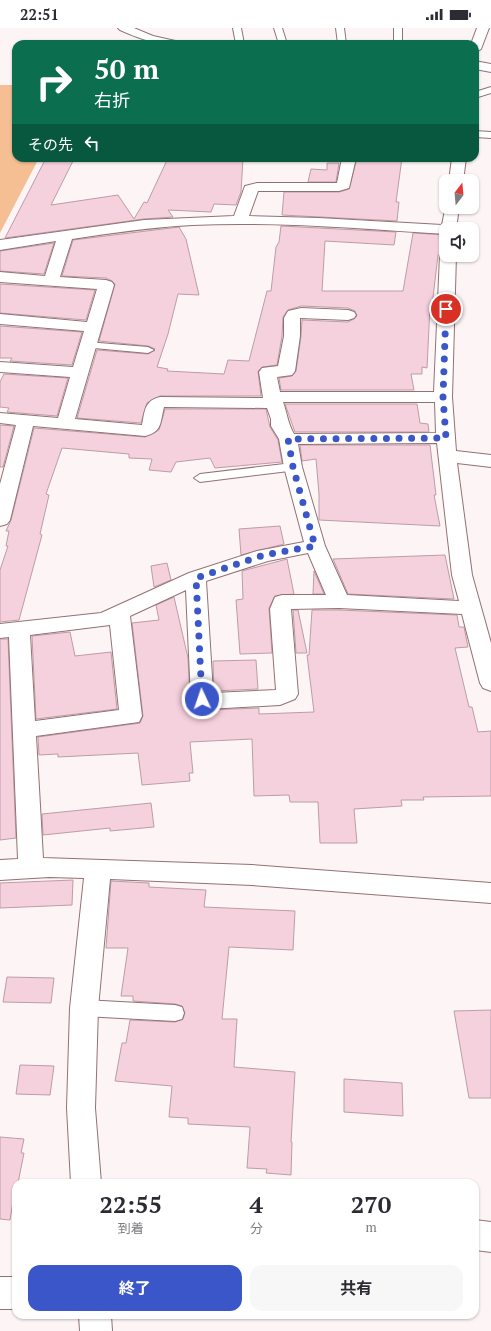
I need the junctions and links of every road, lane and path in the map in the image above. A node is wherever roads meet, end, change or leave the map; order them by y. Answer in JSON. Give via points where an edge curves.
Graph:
{"nodes":[{"id":1,"x":124,"y":28,"type":"edge"},
{"id":2,"x":238,"y":28,"type":"edge"},
{"id":3,"x":278,"y":28,"type":"edge"},
{"id":4,"x":340,"y":28,"type":"edge"},
{"id":5,"x":398,"y":28,"type":"edge"},
{"id":6,"x":483,"y":28,"type":"edge"},
{"id":7,"x":155,"y":40,"type":"edge"},
{"id":8,"x":240,"y":40,"type":"edge"},
{"id":9,"x":282,"y":40,"type":"edge"},
{"id":10,"x":342,"y":40,"type":"edge"},
{"id":11,"x":398,"y":40,"type":"edge"},
{"id":12,"x":478,"y":40,"type":"edge"},
{"id":13,"x":479,"y":66,"type":"edge"},
{"id":14,"x":491,"y":68,"type":"edge"},
{"id":15,"x":491,"y":90,"type":"edge"},
{"id":16,"x":479,"y":94,"type":"edge"},
{"id":17,"x":479,"y":134,"type":"edge"},
{"id":18,"x":491,"y":135,"type":"edge"},
{"id":19,"x":348,"y":162,"type":"edge"},
{"id":20,"x":458,"y":162,"type":"edge"},
{"id":21,"x":457,"y":174,"type":"edge"},
{"id":22,"x":240,"y":220,"type":"junction"},
{"id":23,"x":439,"y":229,"type":"edge"},
{"id":24,"x":65,"y":236,"type":"junction"},
{"id":25,"x":0,"y":245,"type":"edge"},
{"id":26,"x":448,"y":262,"type":"edge"},
{"id":27,"x":0,"y":277,"type":"edge"},
{"id":28,"x":51,"y":280,"type":"junction"},
{"id":29,"x":348,"y":315,"type":"dead end"},
{"id":30,"x":0,"y":320,"type":"edge"},
{"id":31,"x":92,"y":327,"type":"junction"},
{"id":32,"x":87,"y":345,"type":"junction"},
{"id":33,"x":148,"y":350,"type":"dead end"},
{"id":34,"x":0,"y":367,"type":"edge"},
{"id":35,"x":79,"y":374,"type":"junction"},
{"id":36,"x":443,"y":397,"type":"junction"},
{"id":37,"x":273,"y":400,"type":"junction"},
{"id":38,"x":0,"y":418,"type":"edge"},
{"id":39,"x":26,"y":420,"type":"junction"},
{"id":40,"x":65,"y":424,"type":"junction"},
{"id":41,"x":288,"y":439,"type":"junction"},
{"id":42,"x":447,"y":447,"type":"junction"},
{"id":43,"x":491,"y":461,"type":"edge"},
{"id":44,"x":293,"y":467,"type":"junction"},
{"id":45,"x":6,"y":473,"type":"edge"},
{"id":46,"x":200,"y":478,"type":"dead end"},
{"id":47,"x":0,"y":520,"type":"edge"},
{"id":48,"x":315,"y":546,"type":"junction"},
{"id":49,"x":196,"y":578,"type":"junction"},
{"id":50,"x":339,"y":602,"type":"junction"},
{"id":51,"x":471,"y":608,"type":"junction"},
{"id":52,"x":119,"y":613,"type":"junction"},
{"id":53,"x":10,"y":630,"type":"edge"},
{"id":54,"x":491,"y":683,"type":"edge"},
{"id":55,"x":24,"y":730,"type":"junction"},
{"id":56,"x":31,"y":867,"type":"junction"},
{"id":57,"x":98,"y":868,"type":"junction"},
{"id":58,"x":0,"y":870,"type":"edge"},
{"id":59,"x":491,"y":893,"type":"edge"},
{"id":60,"x":84,"y":1008,"type":"junction"},
{"id":61,"x":175,"y":1013,"type":"dead end"},
{"id":62,"x":86,"y":1179,"type":"edge"},
{"id":63,"x":479,"y":1236,"type":"edge"},
{"id":64,"x":491,"y":1237,"type":"edge"},
{"id":65,"x":0,"y":1293,"type":"edge"},
{"id":66,"x":12,"y":1294,"type":"edge"},
{"id":67,"x":94,"y":1319,"type":"edge"},
{"id":68,"x":96,"y":1331,"type":"edge"}],
"edges":[{"from":1,"to":7,"type":"street"},
{"from":2,"to":8,"type":"lane"},
{"from":3,"to":9,"type":"lane"},
{"from":4,"to":10,"type":"lane"},
{"from":5,"to":11,"type":"lane"},
{"from":6,"to":12,"type":"street"},
{"from":13,"to":14,"type":"street"},
{"from":15,"to":16,"type":"lane"},
{"from":17,"to":18,"type":"lane"},
{"from":19,"to":22,"type":"street","via":[[344,185],[339,187],[250,189]]},
{"from":20,"to":21,"type":"street"},
{"from":22,"to":23,"type":"street"},
{"from":22,"to":24,"type":"street","via":[[150,224]]},
{"from":24,"to":25,"type":"street"},
{"from":24,"to":28,"type":"street"},
{"from":26,"to":36,"type":"street"},
{"from":27,"to":28,"type":"street"},
{"from":28,"to":31,"type":"street","via":[[106,285]]},
{"from":29,"to":37,"type":"street","via":[[294,314],[286,371],[268,372]]},
{"from":30,"to":31,"type":"street"},
{"from":31,"to":32,"type":"street"},
{"from":32,"to":33,"type":"lane"},
{"from":32,"to":35,"type":"street"},
{"from":34,"to":35,"type":"street"},
{"from":35,"to":40,"type":"street"},
{"from":36,"to":37,"type":"street"},
{"from":36,"to":42,"type":"street"},
{"from":37,"to":40,"type":"street","via":[[160,402],[156,404],[150,429],[145,431]]},
{"from":37,"to":41,"type":"street","via":[[280,426]]},
{"from":38,"to":39,"type":"street"},
{"from":39,"to":40,"type":"street"},
{"from":39,"to":45,"type":"street"},
{"from":41,"to":42,"type":"street"},
{"from":41,"to":44,"type":"street"},
{"from":42,"to":43,"type":"street"},
{"from":42,"to":51,"type":"street","via":[[462,575]]},
{"from":44,"to":46,"type":"lane"},
{"from":44,"to":48,"type":"street"},
{"from":45,"to":47,"type":"street"},
{"from":48,"to":49,"type":"street","via":[[264,555]]},
{"from":48,"to":50,"type":"street"},
{"from":49,"to":50,"type":"street","via":[[202,699],[208,701],[280,697],[287,694],[280,609],[282,602]]},
{"from":49,"to":52,"type":"street"},
{"from":50,"to":51,"type":"street"},
{"from":51,"to":54,"type":"street"},
{"from":52,"to":53,"type":"street","via":[[105,619]]},
{"from":52,"to":55,"type":"street","via":[[131,716]]},
{"from":53,"to":55,"type":"street"},
{"from":55,"to":56,"type":"street"},
{"from":56,"to":57,"type":"street"},
{"from":56,"to":58,"type":"street"},
{"from":57,"to":59,"type":"street","via":[[252,875]]},
{"from":57,"to":60,"type":"street"},
{"from":60,"to":61,"type":"lane"},
{"from":60,"to":62,"type":"street","via":[[82,1108]]},
{"from":63,"to":64,"type":"street"},
{"from":65,"to":66,"type":"street"},
{"from":67,"to":68,"type":"street"}]}
